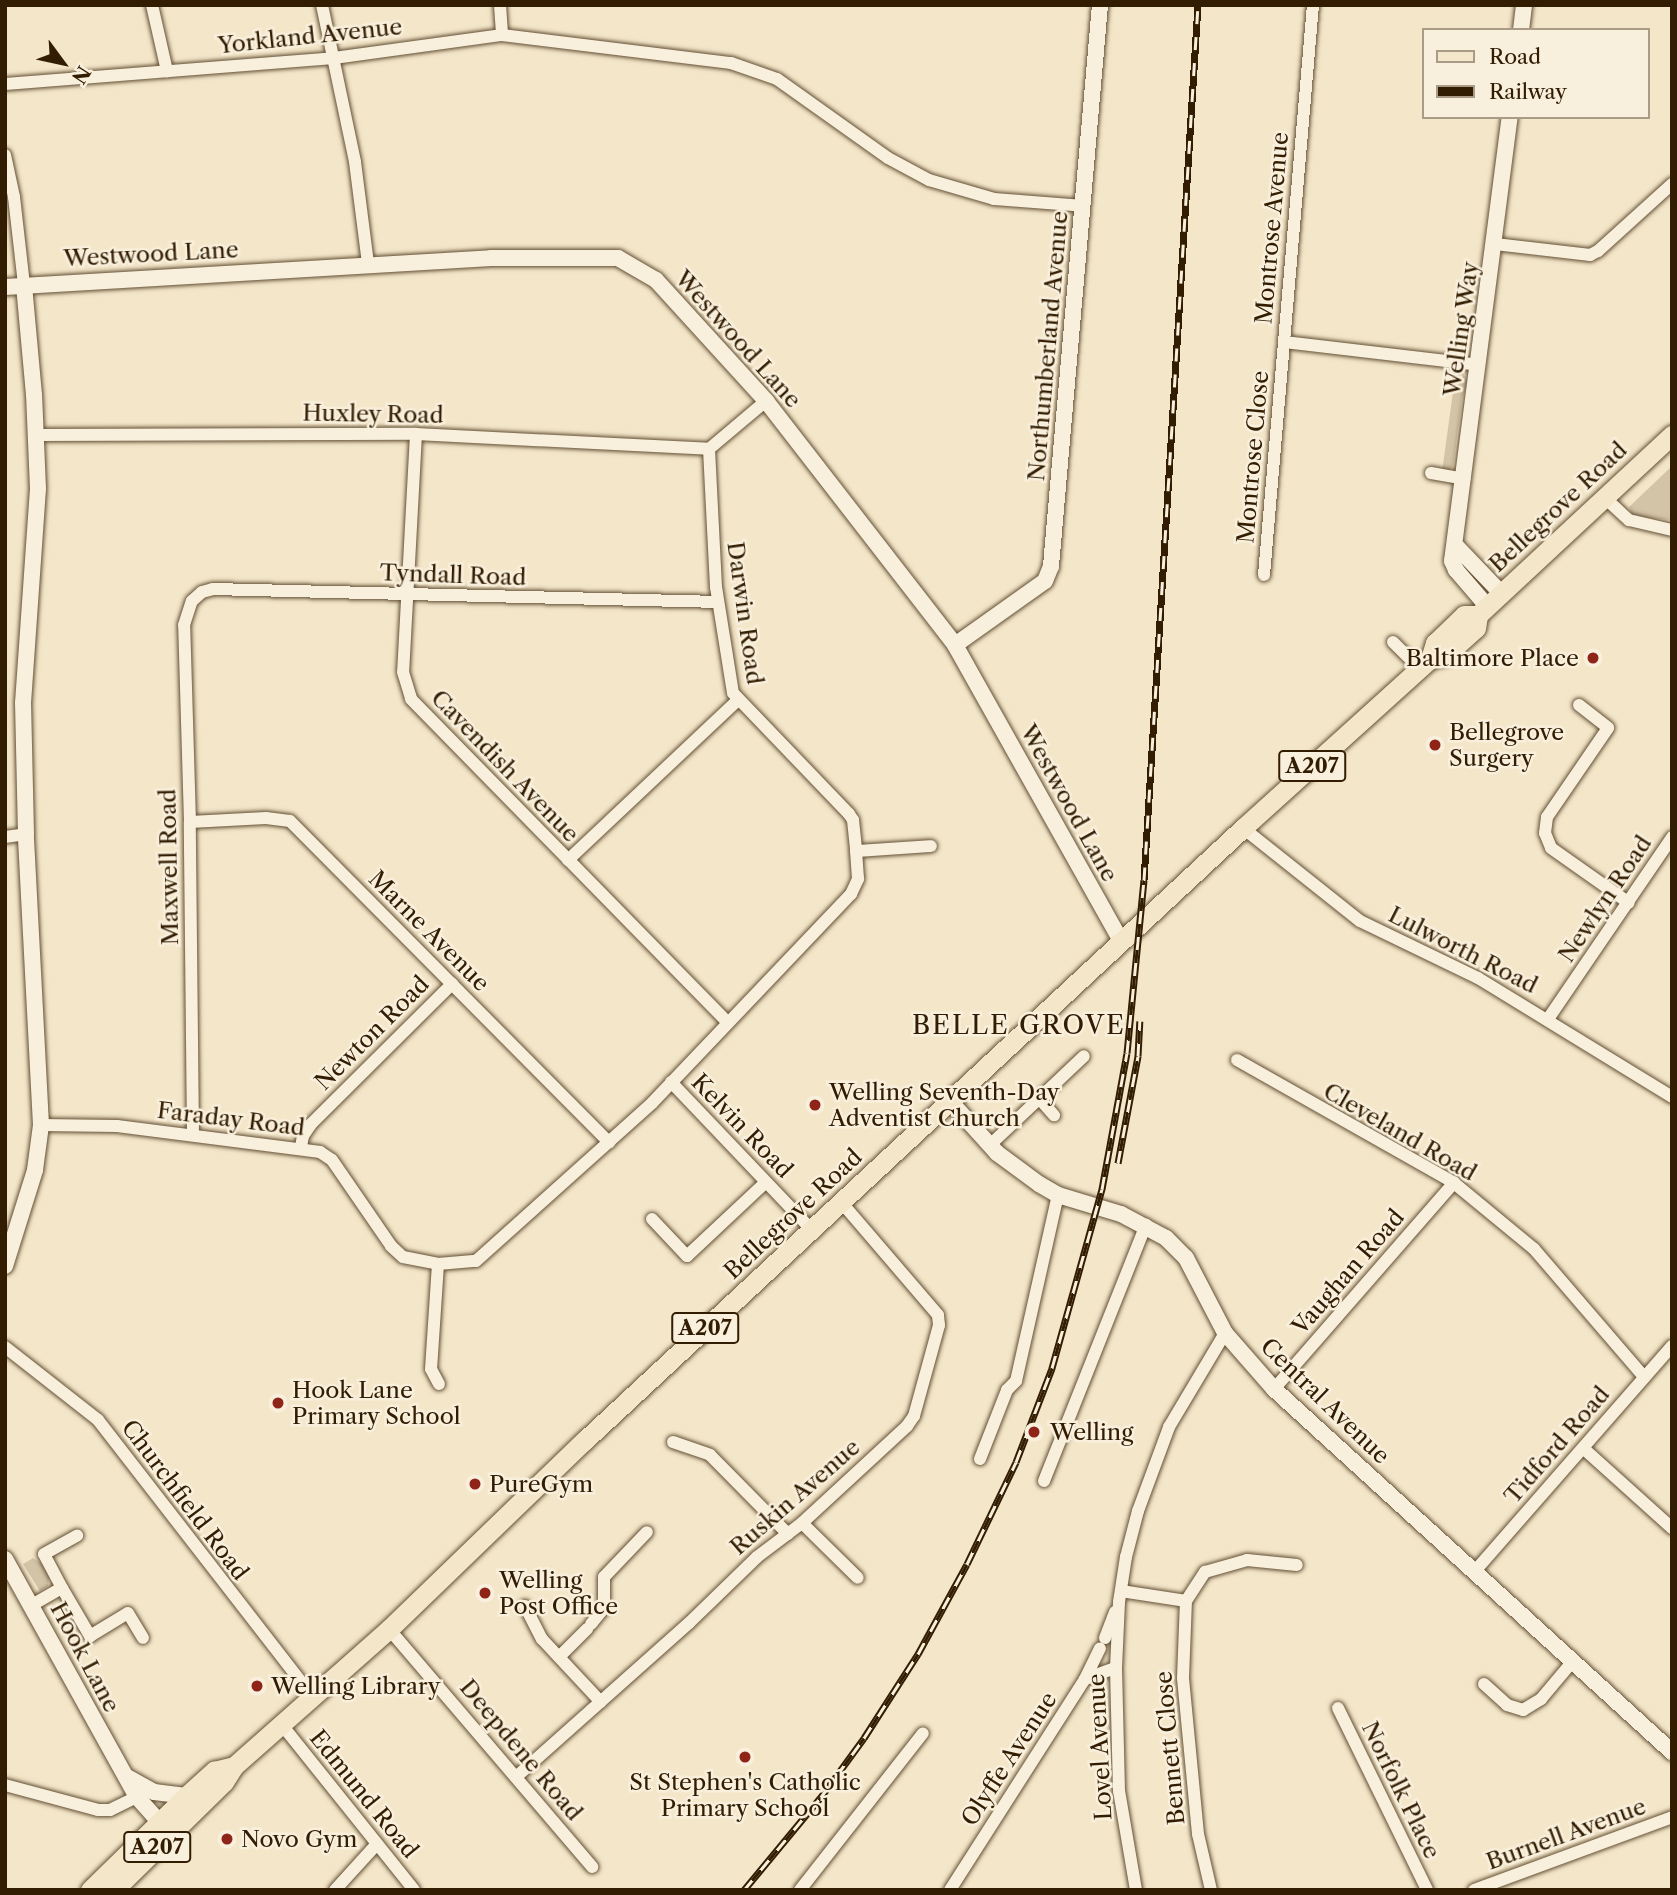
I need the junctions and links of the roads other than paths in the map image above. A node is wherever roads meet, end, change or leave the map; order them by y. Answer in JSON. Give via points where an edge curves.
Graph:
{"nodes":[{"id":1,"x":152,"y":5,"type":"edge"},
{"id":2,"x":322,"y":5,"type":"edge"},
{"id":3,"x":500,"y":5,"type":"edge"},
{"id":4,"x":1100,"y":5,"type":"edge"},
{"id":5,"x":1312,"y":5,"type":"edge"},
{"id":6,"x":1524,"y":5,"type":"edge"},
{"id":7,"x":1521,"y":28,"type":"edge"},
{"id":8,"x":502,"y":35,"type":"junction"},
{"id":9,"x":334,"y":58,"type":"junction"},
{"id":10,"x":167,"y":71,"type":"junction"},
{"id":11,"x":5,"y":84,"type":"edge"},
{"id":12,"x":1510,"y":119,"type":"edge"},
{"id":13,"x":5,"y":155,"type":"edge"},
{"id":14,"x":1672,"y":184,"type":"edge"},
{"id":15,"x":1084,"y":206,"type":"junction"},
{"id":16,"x":1495,"y":244,"type":"junction"},
{"id":17,"x":368,"y":263,"type":"junction"},
{"id":18,"x":24,"y":285,"type":"junction"},
{"id":19,"x":5,"y":287,"type":"edge"},
{"id":20,"x":1284,"y":342,"type":"junction"},
{"id":21,"x":1479,"y":365,"type":"junction"},
{"id":22,"x":766,"y":401,"type":"junction"},
{"id":23,"x":416,"y":434,"type":"junction"},
{"id":24,"x":37,"y":435,"type":"junction"},
{"id":25,"x":1672,"y":435,"type":"edge"},
{"id":26,"x":709,"y":449,"type":"junction"},
{"id":27,"x":1431,"y":474,"type":"dead end"},
{"id":28,"x":1464,"y":478,"type":"junction"},
{"id":29,"x":1604,"y":497,"type":"junction"},
{"id":30,"x":1672,"y":530,"type":"edge"},
{"id":31,"x":1264,"y":575,"type":"dead end"},
{"id":32,"x":410,"y":595,"type":"junction"},
{"id":33,"x":192,"y":601,"type":"joint"},
{"id":34,"x":718,"y":602,"type":"junction"},
{"id":35,"x":1489,"y":605,"type":"junction"},
{"id":36,"x":1392,"y":642,"type":"dead end"},
{"id":37,"x":955,"y":645,"type":"junction"},
{"id":38,"x":1425,"y":664,"type":"junction"},
{"id":39,"x":737,"y":701,"type":"junction"},
{"id":40,"x":1579,"y":705,"type":"dead end"},
{"id":41,"x":190,"y":822,"type":"junction"},
{"id":42,"x":1243,"y":828,"type":"junction"},
{"id":43,"x":26,"y":834,"type":"junction"},
{"id":44,"x":5,"y":837,"type":"edge"},
{"id":45,"x":1672,"y":837,"type":"edge"},
{"id":46,"x":931,"y":846,"type":"dead end"},
{"id":47,"x":856,"y":851,"type":"junction"},
{"id":48,"x":568,"y":860,"type":"junction"},
{"id":49,"x":1629,"y":903,"type":"junction"},
{"id":50,"x":1122,"y":942,"type":"junction"},
{"id":51,"x":452,"y":984,"type":"junction"},
{"id":52,"x":1548,"y":1019,"type":"junction"},
{"id":53,"x":727,"y":1022,"type":"junction"},
{"id":54,"x":1084,"y":1056,"type":"dead end"},
{"id":55,"x":1237,"y":1060,"type":"dead end"},
{"id":56,"x":671,"y":1082,"type":"junction"},
{"id":57,"x":1672,"y":1097,"type":"edge"},
{"id":58,"x":1039,"y":1098,"type":"junction"},
{"id":59,"x":950,"y":1101,"type":"junction"},
{"id":60,"x":1054,"y":1115,"type":"dead end"},
{"id":61,"x":41,"y":1125,"type":"junction"},
{"id":62,"x":193,"y":1134,"type":"junction"},
{"id":63,"x":609,"y":1142,"type":"junction"},
{"id":64,"x":990,"y":1145,"type":"junction"},
{"id":65,"x":301,"y":1147,"type":"junction"},
{"id":66,"x":766,"y":1182,"type":"junction"},
{"id":67,"x":1454,"y":1183,"type":"junction"},
{"id":68,"x":1058,"y":1195,"type":"junction"},
{"id":69,"x":842,"y":1203,"type":"junction"},
{"id":70,"x":652,"y":1219,"type":"dead end"},
{"id":71,"x":1146,"y":1225,"type":"junction"},
{"id":72,"x":812,"y":1230,"type":"junction"},
{"id":73,"x":438,"y":1264,"type":"junction"},
{"id":74,"x":5,"y":1266,"type":"edge"},
{"id":75,"x":1225,"y":1333,"type":"junction"},
{"id":76,"x":5,"y":1346,"type":"edge"},
{"id":77,"x":1672,"y":1346,"type":"edge"},
{"id":78,"x":1644,"y":1377,"type":"junction"},
{"id":79,"x":439,"y":1384,"type":"dead end"},
{"id":80,"x":1274,"y":1389,"type":"junction"},
{"id":81,"x":673,"y":1442,"type":"dead end"},
{"id":82,"x":1583,"y":1448,"type":"junction"},
{"id":83,"x":980,"y":1459,"type":"dead end"},
{"id":84,"x":1044,"y":1481,"type":"dead end"},
{"id":85,"x":802,"y":1523,"type":"junction"},
{"id":86,"x":1672,"y":1528,"type":"edge"},
{"id":87,"x":647,"y":1532,"type":"dead end"},
{"id":88,"x":788,"y":1534,"type":"junction"},
{"id":89,"x":77,"y":1536,"type":"dead end"},
{"id":90,"x":5,"y":1559,"type":"edge"},
{"id":91,"x":1297,"y":1565,"type":"dead end"},
{"id":92,"x":1475,"y":1571,"type":"junction"},
{"id":93,"x":858,"y":1578,"type":"dead end"},
{"id":94,"x":62,"y":1588,"type":"junction"},
{"id":95,"x":1120,"y":1596,"type":"junction"},
{"id":96,"x":1186,"y":1601,"type":"junction"},
{"id":97,"x":32,"y":1605,"type":"junction"},
{"id":98,"x":525,"y":1606,"type":"dead end"},
{"id":99,"x":389,"y":1629,"type":"junction"},
{"id":100,"x":143,"y":1638,"type":"dead end"},
{"id":101,"x":559,"y":1657,"type":"junction"},
{"id":102,"x":1573,"y":1661,"type":"junction"},
{"id":103,"x":1116,"y":1668,"type":"junction"},
{"id":104,"x":1085,"y":1679,"type":"junction"},
{"id":105,"x":1484,"y":1684,"type":"dead end"},
{"id":106,"x":313,"y":1698,"type":"junction"},
{"id":107,"x":600,"y":1702,"type":"junction"},
{"id":108,"x":1338,"y":1708,"type":"dead end"},
{"id":109,"x":282,"y":1725,"type":"junction"},
{"id":110,"x":923,"y":1733,"type":"dead end"},
{"id":111,"x":1672,"y":1752,"type":"edge"},
{"id":112,"x":125,"y":1776,"type":"junction"},
{"id":113,"x":516,"y":1777,"type":"junction"},
{"id":114,"x":5,"y":1786,"type":"edge"},
{"id":115,"x":137,"y":1797,"type":"junction"},
{"id":116,"x":190,"y":1802,"type":"junction"},
{"id":117,"x":1672,"y":1817,"type":"edge"},
{"id":118,"x":158,"y":1821,"type":"junction"},
{"id":119,"x":376,"y":1845,"type":"junction"},
{"id":120,"x":592,"y":1867,"type":"dead end"},
{"id":121,"x":117,"y":1884,"type":"edge"},
{"id":122,"x":90,"y":1890,"type":"edge"},
{"id":123,"x":335,"y":1890,"type":"edge"},
{"id":124,"x":414,"y":1890,"type":"edge"},
{"id":125,"x":800,"y":1890,"type":"edge"},
{"id":126,"x":950,"y":1890,"type":"edge"},
{"id":127,"x":1136,"y":1890,"type":"edge"},
{"id":128,"x":1212,"y":1890,"type":"edge"},
{"id":129,"x":1427,"y":1890,"type":"edge"},
{"id":130,"x":1474,"y":1890,"type":"edge"}],
"edges":[{"from":1,"to":10,"type":"street"},
{"from":2,"to":9,"type":"street"},
{"from":3,"to":8,"type":"street"},
{"from":4,"to":15,"type":"street","name":"Northumberland Avenue"},
{"from":5,"to":20,"type":"street","name":"Montrose Avenue"},
{"from":6,"to":7,"type":"street"},
{"from":8,"to":9,"type":"street","name":"Yorkland Avenue"},
{"from":8,"to":15,"type":"street","name":"Yorkland Avenue","via":[[731,63],[777,79],[888,158],[929,180],[994,199]]},
{"from":9,"to":10,"type":"street","name":"Yorkland Avenue"},
{"from":9,"to":17,"type":"street","via":[[355,162]]},
{"from":10,"to":11,"type":"street","name":"Yorkland Avenue"},
{"from":12,"to":16,"type":"street","name":"Welling Way"},
{"from":13,"to":18,"type":"street"},
{"from":14,"to":16,"type":"street","via":[[1590,255]]},
{"from":15,"to":37,"type":"street","name":"Northumberland Avenue","via":[[1051,566],[1045,581]]},
{"from":16,"to":21,"type":"street","name":"Welling Way"},
{"from":17,"to":18,"type":"street","name":"Westwood Lane"},
{"from":17,"to":22,"type":"street","name":"Westwood Lane","via":[[618,258],[656,280]]},
{"from":18,"to":19,"type":"street","name":"Westwood Lane"},
{"from":18,"to":24,"type":"street"},
{"from":20,"to":21,"type":"street","name":"Montrose Avenue"},
{"from":20,"to":31,"type":"street","name":"Montrose Close"},
{"from":21,"to":28,"type":"street","name":"Welling Way"},
{"from":22,"to":26,"type":"street"},
{"from":22,"to":37,"type":"street","name":"Westwood Lane"},
{"from":23,"to":24,"type":"street","name":"Huxley Road"},
{"from":23,"to":26,"type":"street","name":"Huxley Road"},
{"from":23,"to":32,"type":"street","name":"Cavendish Avenue"},
{"from":24,"to":43,"type":"street","via":[[36,541],[23,703]]},
{"from":25,"to":29,"type":"main road","name":"Bellegrove Road","number":"A207"},
{"from":26,"to":34,"type":"street","name":"Darwin Road"},
{"from":27,"to":28,"type":"street"},
{"from":28,"to":35,"type":"street","name":"Welling Way","via":[[1457,547]]},
{"from":29,"to":30,"type":"street","via":[[1629,520]]},
{"from":29,"to":35,"type":"main road","name":"Bellegrove Road","number":"A207"},
{"from":32,"to":33,"type":"street","name":"Tyndall Road","via":[[213,589]]},
{"from":32,"to":34,"type":"street","name":"Tyndall Road"},
{"from":32,"to":48,"type":"street","name":"Cavendish Avenue","via":[[403,672],[411,699]]},
{"from":33,"to":41,"type":"street","name":"Maxwell Road","via":[[184,625]]},
{"from":34,"to":39,"type":"street","name":"Darwin Road"},
{"from":35,"to":38,"type":"main road","name":"Bellegrove Road","number":"A207","via":[[1464,615],[1435,643]]},
{"from":36,"to":38,"type":"street"},
{"from":37,"to":50,"type":"street","name":"Westwood Lane"},
{"from":38,"to":42,"type":"main road","name":"Bellegrove Road","number":"A207"},
{"from":39,"to":47,"type":"street","name":"Darwin Road","via":[[849,814]]},
{"from":39,"to":48,"type":"street"},
{"from":40,"to":49,"type":"street","via":[[1608,729],[1547,817],[1545,832],[1551,848]]},
{"from":41,"to":51,"type":"street","name":"Marne Avenue","via":[[290,821]]},
{"from":41,"to":62,"type":"street","name":"Maxwell Road"},
{"from":42,"to":50,"type":"main road","name":"Bellegrove Road","number":"A207"},
{"from":42,"to":52,"type":"street","name":"Lulworth Road","via":[[1360,921],[1478,978]]},
{"from":43,"to":44,"type":"street"},
{"from":43,"to":61,"type":"street"},
{"from":45,"to":49,"type":"street","name":"Newlyn Road"},
{"from":46,"to":47,"type":"street"},
{"from":47,"to":53,"type":"street","name":"Darwin Road","via":[[858,879],[851,894]]},
{"from":48,"to":53,"type":"street","name":"Cavendish Avenue"},
{"from":49,"to":52,"type":"street","name":"Newlyn Road"},
{"from":50,"to":59,"type":"main road","name":"Bellegrove Road","number":"A207"},
{"from":51,"to":63,"type":"street","name":"Marne Avenue"},
{"from":51,"to":65,"type":"street","name":"Newton Road","via":[[311,1124]]},
{"from":52,"to":57,"type":"street","name":"Lulworth Road"},
{"from":53,"to":56,"type":"street","name":"Darwin Road"},
{"from":54,"to":58,"type":"street"},
{"from":55,"to":67,"type":"street","name":"Cleveland Road"},
{"from":56,"to":63,"type":"street","name":"Faraday Road"},
{"from":56,"to":66,"type":"street","name":"Kelvin Road"},
{"from":58,"to":60,"type":"street"},
{"from":58,"to":64,"type":"street"},
{"from":59,"to":64,"type":"street","name":"Central Avenue"},
{"from":59,"to":69,"type":"main road","name":"Bellegrove Road","number":"A207"},
{"from":61,"to":62,"type":"street","name":"Faraday Road","via":[[85,1124]]},
{"from":61,"to":74,"type":"street","via":[[36,1170]]},
{"from":62,"to":65,"type":"street","name":"Faraday Road"},
{"from":63,"to":73,"type":"street","name":"Faraday Road","via":[[485,1256],[463,1264]]},
{"from":64,"to":68,"type":"street","name":"Central Avenue","via":[[1018,1171]]},
{"from":65,"to":73,"type":"street","name":"Faraday Road","via":[[332,1160],[403,1257]]},
{"from":66,"to":70,"type":"street","via":[[687,1256]]},
{"from":66,"to":72,"type":"street","name":"Kelvin Road"},
{"from":67,"to":78,"type":"street","name":"Cleveland Road","via":[[1534,1250]]},
{"from":67,"to":80,"type":"street","name":"Vaughan Road"},
{"from":68,"to":71,"type":"street","name":"Central Avenue"},
{"from":68,"to":83,"type":"street","via":[[1016,1381],[1007,1390]]},
{"from":69,"to":72,"type":"main road","name":"Bellegrove Road","number":"A207"},
{"from":69,"to":85,"type":"street","name":"Ruskin Avenue","via":[[935,1309],[939,1325],[914,1416]]},
{"from":71,"to":75,"type":"street","name":"Central Avenue","via":[[1186,1258]]},
{"from":71,"to":84,"type":"street"},
{"from":72,"to":99,"type":"main road","name":"Bellegrove Road","number":"A207"},
{"from":73,"to":79,"type":"street","via":[[431,1369]]},
{"from":75,"to":80,"type":"street","name":"Central Avenue"},
{"from":75,"to":95,"type":"street","name":"Lovel Avenue","via":[[1169,1427],[1153,1465],[1132,1534]]},
{"from":76,"to":106,"type":"street","name":"Churchfield Road","via":[[98,1420]]},
{"from":77,"to":78,"type":"street","name":"Tidford Road"},
{"from":78,"to":82,"type":"street","name":"Tidford Road"},
{"from":80,"to":92,"type":"street","name":"Central Avenue"},
{"from":81,"to":88,"type":"street","via":[[709,1455]]},
{"from":82,"to":86,"type":"street"},
{"from":82,"to":92,"type":"street","name":"Tidford Road"},
{"from":85,"to":88,"type":"street","name":"Ruskin Avenue"},
{"from":85,"to":93,"type":"street"},
{"from":87,"to":101,"type":"street","via":[[604,1577],[604,1608]]},
{"from":88,"to":107,"type":"street","name":"Ruskin Avenue","via":[[757,1557]]},
{"from":89,"to":94,"type":"street","via":[[44,1554]]},
{"from":90,"to":97,"type":"street","name":"Hook Lane"},
{"from":91,"to":96,"type":"street","via":[[1247,1560],[1206,1572]]},
{"from":92,"to":102,"type":"street","name":"Central Avenue"},
{"from":94,"to":97,"type":"street"},
{"from":94,"to":100,"type":"street","via":[[90,1636],[128,1613]]},
{"from":95,"to":96,"type":"street"},
{"from":95,"to":103,"type":"street","name":"Lovel Avenue"},
{"from":95,"to":104,"type":"street","name":"Lovel Avenue"},
{"from":96,"to":128,"type":"street","name":"Bennett Close","via":[[1183,1678],[1198,1834]]},
{"from":97,"to":112,"type":"street","name":"Hook Lane"},
{"from":98,"to":101,"type":"street","via":[[537,1632]]},
{"from":99,"to":106,"type":"main road","name":"Bellegrove Road","number":"A207"},
{"from":99,"to":113,"type":"street","name":"Deepdene Road"},
{"from":101,"to":107,"type":"street"},
{"from":102,"to":105,"type":"street","via":[[1541,1699],[1522,1710],[1507,1705]]},
{"from":102,"to":111,"type":"street","name":"Central Avenue"},
{"from":103,"to":104,"type":"street","name":"Olyffe Avenue"},
{"from":103,"to":127,"type":"street","name":"Lovel Avenue","via":[[1119,1791]]},
{"from":104,"to":126,"type":"street","name":"Olyffe Avenue"},
{"from":106,"to":109,"type":"main road","name":"Bellegrove Road","number":"A207"},
{"from":107,"to":113,"type":"street","name":"Ruskin Avenue"},
{"from":108,"to":129,"type":"street","name":"Norfolk Place"},
{"from":109,"to":116,"type":"main road","name":"Bellegrove Road","number":"A207","via":[[234,1766],[224,1782]]},
{"from":109,"to":119,"type":"street","name":"Edmund Road"},
{"from":110,"to":125,"type":"street"},
{"from":112,"to":115,"type":"street","name":"Hook Lane"},
{"from":112,"to":116,"type":"street","via":[[154,1792]]},
{"from":113,"to":120,"type":"street","name":"Deepdene Road"},
{"from":114,"to":115,"type":"street","via":[[98,1810],[110,1810]]},
{"from":115,"to":118,"type":"street","name":"Hook Lane"},
{"from":116,"to":118,"type":"main road","number":"A207"},
{"from":116,"to":121,"type":"main road","number":"A207"},
{"from":117,"to":130,"type":"street","name":"Burnell Avenue"},
{"from":118,"to":121,"type":"main road","number":"A207"},
{"from":119,"to":123,"type":"street"},
{"from":119,"to":124,"type":"street","name":"Edmund Road"},
{"from":121,"to":122,"type":"main road","number":"A207"}]}
